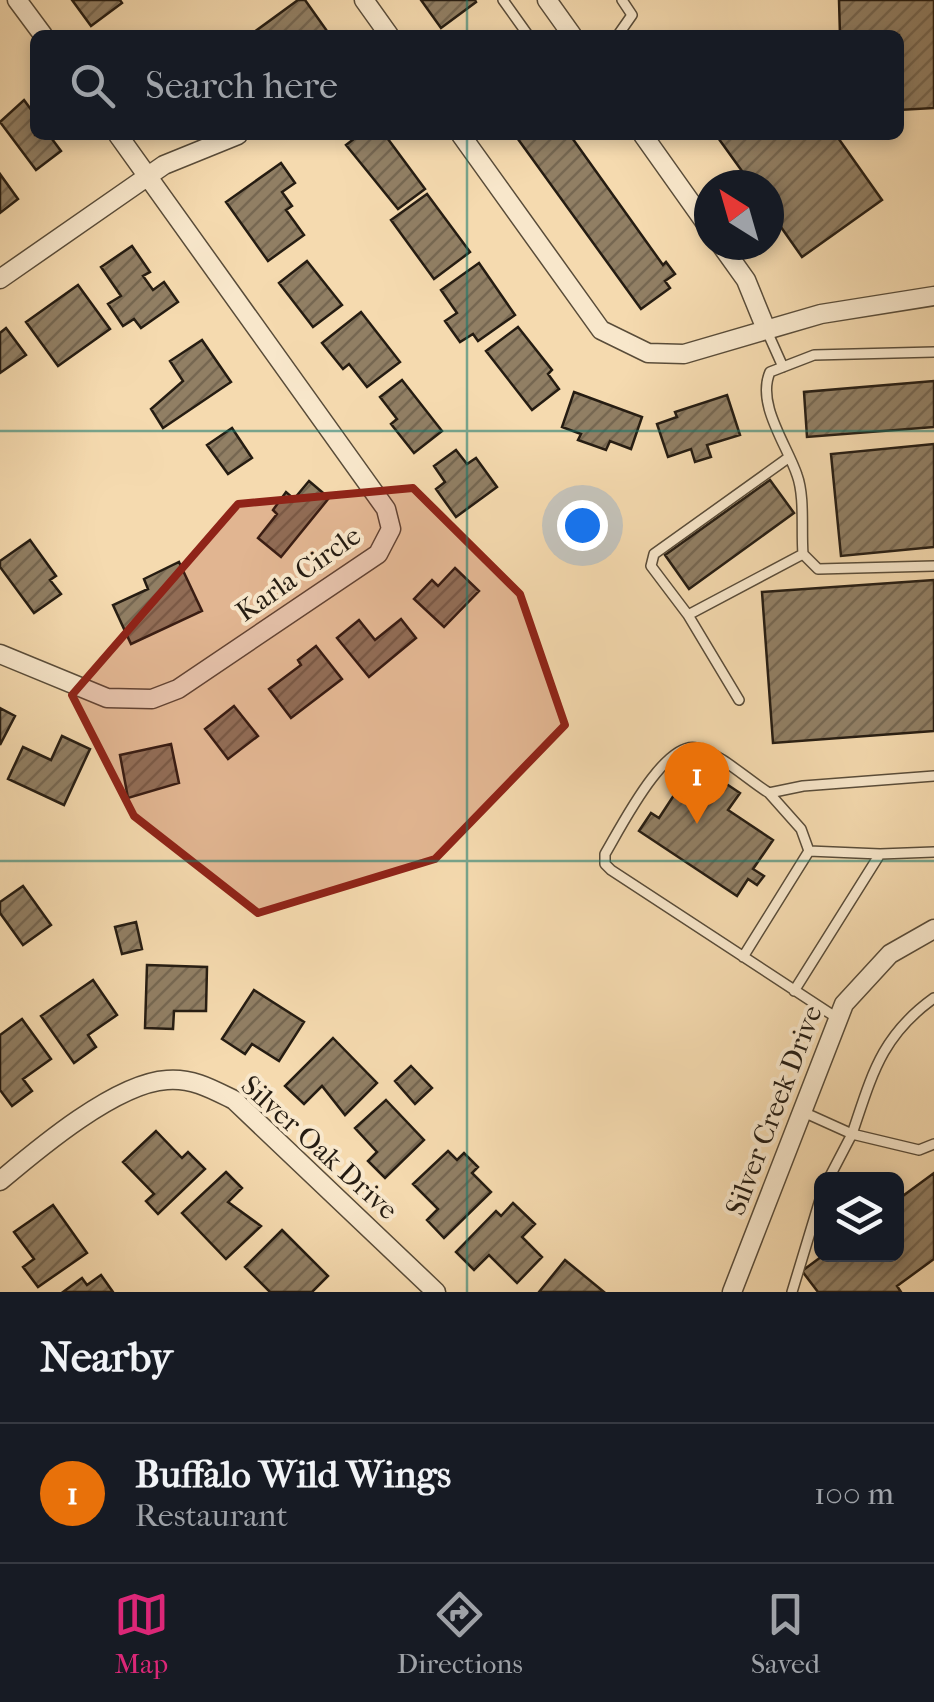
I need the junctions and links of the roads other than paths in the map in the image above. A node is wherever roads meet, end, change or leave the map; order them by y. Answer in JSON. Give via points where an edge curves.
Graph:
{"nodes":[{"id":1,"x":17,"y":0,"type":"edge"},
{"id":2,"x":364,"y":0,"type":"edge"},
{"id":3,"x":503,"y":0,"type":"edge"},
{"id":4,"x":547,"y":0,"type":"edge"},
{"id":5,"x":622,"y":0,"type":"edge"},
{"id":6,"x":39,"y":30,"type":"edge"},
{"id":7,"x":385,"y":30,"type":"edge"},
{"id":8,"x":524,"y":30,"type":"edge"},
{"id":9,"x":568,"y":30,"type":"edge"},
{"id":10,"x":622,"y":30,"type":"edge"},
{"id":11,"x":122,"y":140,"type":"edge"},
{"id":12,"x":227,"y":140,"type":"edge"},
{"id":13,"x":464,"y":140,"type":"edge"},
{"id":14,"x":647,"y":140,"type":"edge"},
{"id":15,"x":148,"y":176,"type":"junction"},
{"id":16,"x":694,"y":207,"type":"edge"},
{"id":17,"x":732,"y":260,"type":"edge"},
{"id":18,"x":0,"y":280,"type":"edge"},
{"id":19,"x":934,"y":296,"type":"edge"},
{"id":20,"x":766,"y":329,"type":"junction"},
{"id":21,"x":934,"y":352,"type":"edge"},
{"id":22,"x":783,"y":367,"type":"junction"},
{"id":23,"x":788,"y":458,"type":"junction"},
{"id":24,"x":802,"y":554,"type":"junction"},
{"id":25,"x":934,"y":566,"type":"edge"},
{"id":26,"x":688,"y":615,"type":"junction"},
{"id":27,"x":0,"y":654,"type":"edge"},
{"id":28,"x":740,"y":700,"type":"dead end"},
{"id":29,"x":934,"y":776,"type":"edge"},
{"id":30,"x":769,"y":793,"type":"junction"},
{"id":31,"x":808,"y":851,"type":"junction"},
{"id":32,"x":934,"y":852,"type":"edge"},
{"id":33,"x":880,"y":854,"type":"junction"},
{"id":34,"x":934,"y":930,"type":"edge"},
{"id":35,"x":743,"y":957,"type":"junction"},
{"id":36,"x":794,"y":991,"type":"junction"},
{"id":37,"x":934,"y":998,"type":"edge"},
{"id":38,"x":837,"y":1018,"type":"junction"},
{"id":39,"x":800,"y":1110,"type":"junction"},
{"id":40,"x":852,"y":1134,"type":"junction"},
{"id":41,"x":934,"y":1144,"type":"edge"},
{"id":42,"x":832,"y":1172,"type":"edge"},
{"id":43,"x":0,"y":1181,"type":"edge"},
{"id":44,"x":814,"y":1219,"type":"edge"},
{"id":45,"x":436,"y":1292,"type":"edge"},
{"id":46,"x":732,"y":1292,"type":"edge"},
{"id":47,"x":792,"y":1292,"type":"edge"}],
"edges":[{"from":1,"to":6,"type":"street"},
{"from":2,"to":7,"type":"street"},
{"from":3,"to":8,"type":"lane"},
{"from":4,"to":9,"type":"street"},
{"from":5,"to":10,"type":"lane","via":[[632,15]]},
{"from":11,"to":15,"type":"street"},
{"from":12,"to":15,"type":"street"},
{"from":13,"to":20,"type":"street","via":[[602,330],[624,344],[684,354]]},
{"from":14,"to":16,"type":"street"},
{"from":15,"to":18,"type":"street"},
{"from":15,"to":27,"type":"street","name":"Karla Circle","via":[[386,508],[386,542],[378,554],[193,679],[152,698],[107,698]]},
{"from":17,"to":20,"type":"street"},
{"from":19,"to":20,"type":"street","via":[[882,300]]},
{"from":20,"to":22,"type":"lane"},
{"from":21,"to":22,"type":"lane","via":[[814,356]]},
{"from":22,"to":23,"type":"lane","via":[[766,382]]},
{"from":23,"to":24,"type":"lane","via":[[798,477]]},
{"from":23,"to":26,"type":"lane","via":[[654,554],[651,566]]},
{"from":24,"to":25,"type":"lane","via":[[818,568]]},
{"from":24,"to":26,"type":"lane"},
{"from":26,"to":28,"type":"lane"},
{"from":29,"to":30,"type":"lane"},
{"from":30,"to":31,"type":"lane","via":[[801,828]]},
{"from":30,"to":35,"type":"lane","via":[[699,748],[680,748],[605,854],[611,870]]},
{"from":31,"to":33,"type":"lane"},
{"from":31,"to":35,"type":"lane"},
{"from":32,"to":33,"type":"lane"},
{"from":33,"to":36,"type":"lane"},
{"from":34,"to":38,"type":"street","name":"Silver Creek Drive","via":[[873,968]]},
{"from":35,"to":36,"type":"lane"},
{"from":36,"to":38,"type":"lane"},
{"from":37,"to":40,"type":"lane","via":[[903,1020],[877,1060]]},
{"from":38,"to":39,"type":"street","name":"Silver Creek Drive"},
{"from":39,"to":40,"type":"lane"},
{"from":39,"to":46,"type":"street","name":"Silver Creek Drive"},
{"from":40,"to":41,"type":"lane","via":[[919,1150]]},
{"from":40,"to":42,"type":"lane"},
{"from":43,"to":45,"type":"street","name":"Silver Oak Drive","via":[[146,1083],[205,1085],[234,1100]]},
{"from":44,"to":47,"type":"lane"}]}
